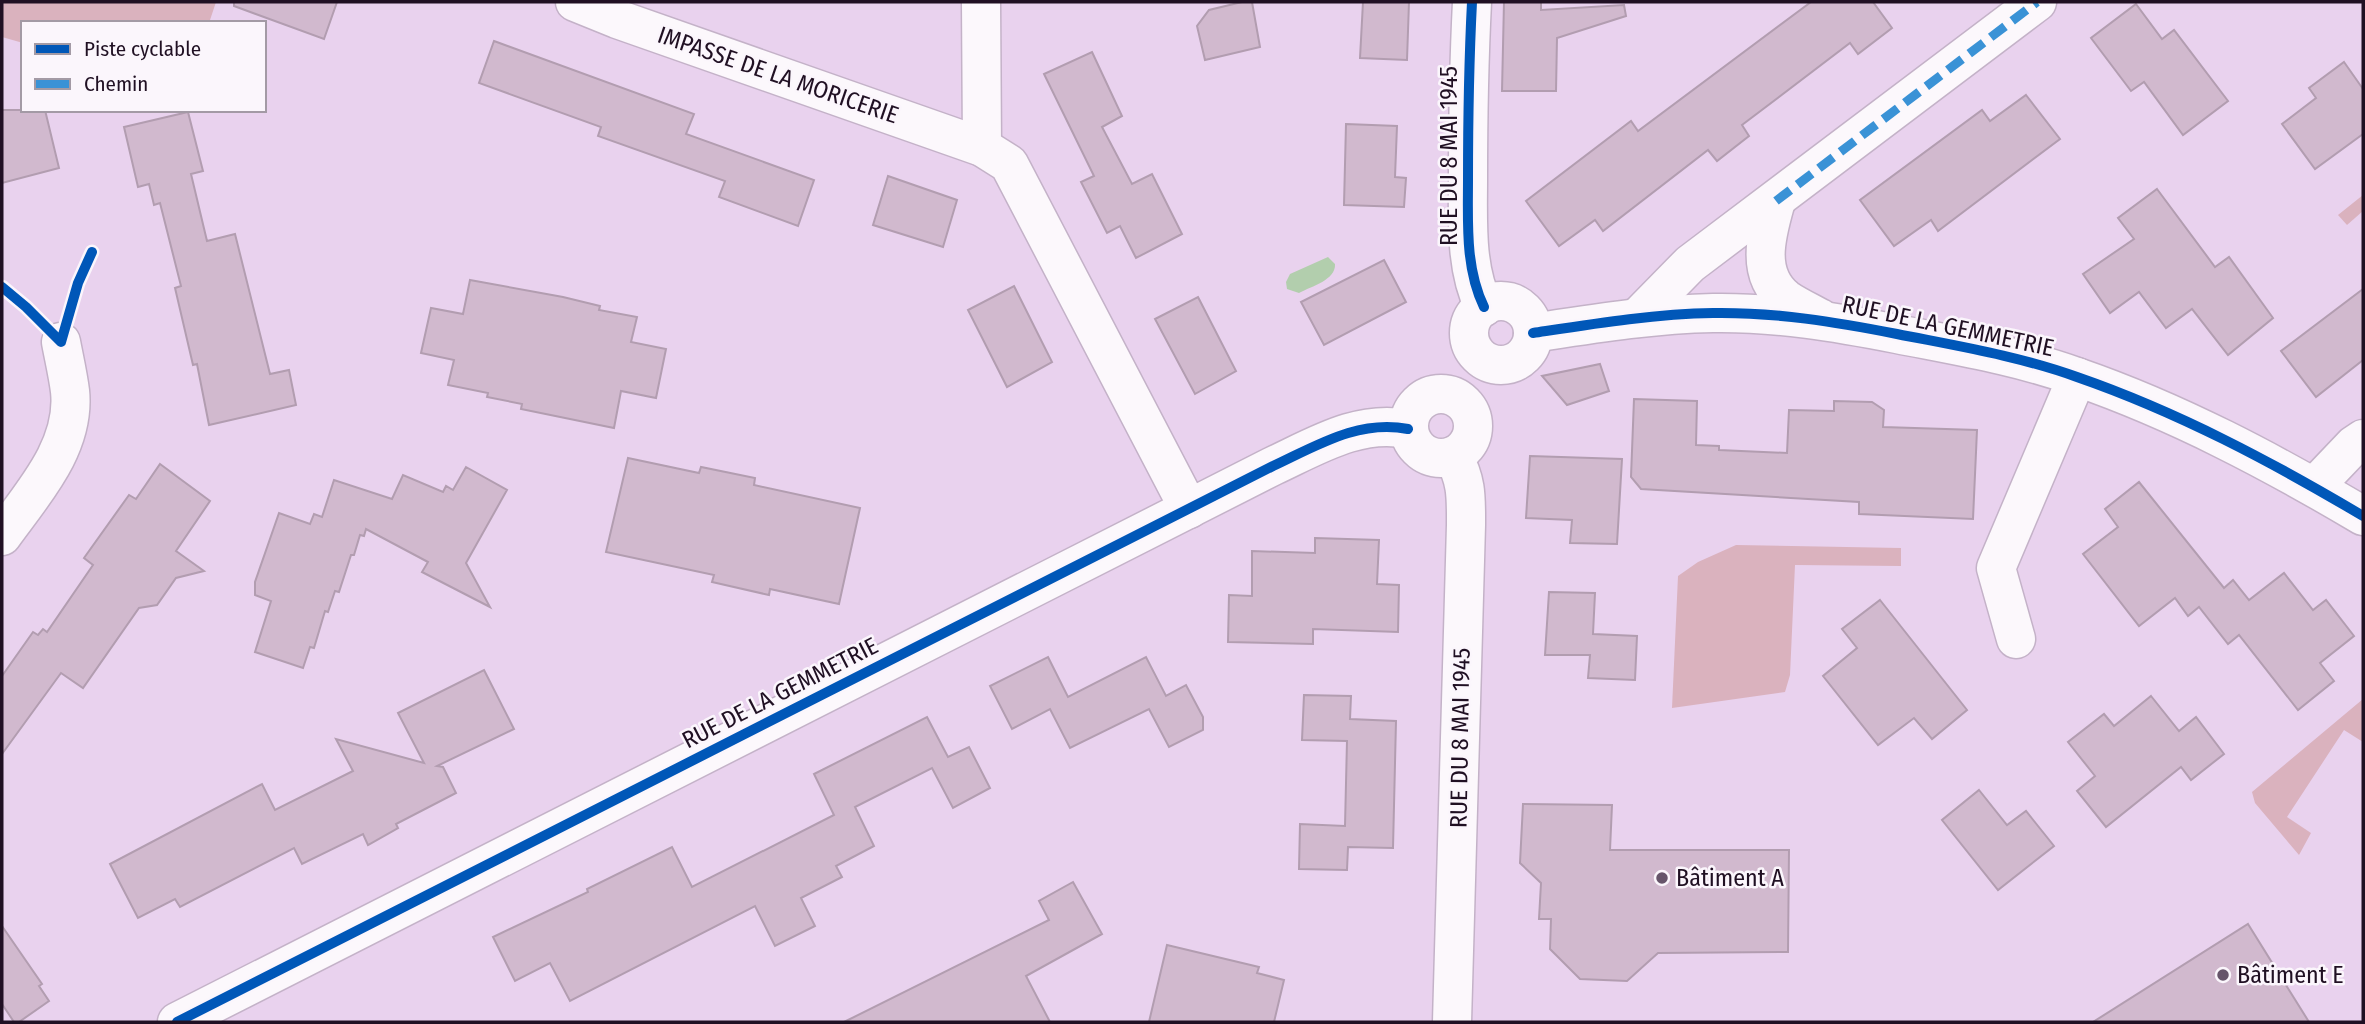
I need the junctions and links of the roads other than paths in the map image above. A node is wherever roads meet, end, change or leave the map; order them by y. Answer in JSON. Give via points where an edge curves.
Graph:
{"nodes":[{"id":1,"x":575,"y":2,"type":"edge"},
{"id":2,"x":981,"y":2,"type":"edge"},
{"id":3,"x":1472,"y":2,"type":"edge"},
{"id":4,"x":2037,"y":2,"type":"edge"},
{"id":5,"x":982,"y":147,"type":"junction"},
{"id":6,"x":1776,"y":201,"type":"junction"},
{"id":7,"x":1637,"y":318,"type":"junction"},
{"id":8,"x":1824,"y":320,"type":"junction"},
{"id":9,"x":1477,"y":323,"type":"junction"},
{"id":10,"x":1533,"y":333,"type":"junction"},
{"id":11,"x":61,"y":342,"type":"dead end"},
{"id":12,"x":1508,"y":365,"type":"junction"},
{"id":13,"x":2077,"y":377,"type":"junction"},
{"id":14,"x":1430,"y":396,"type":"junction"},
{"id":15,"x":1472,"y":421,"type":"junction"},
{"id":16,"x":1408,"y":429,"type":"junction"},
{"id":17,"x":2363,"y":439,"type":"edge"},
{"id":18,"x":1453,"y":456,"type":"junction"},
{"id":19,"x":2314,"y":487,"type":"junction"},
{"id":20,"x":1189,"y":509,"type":"junction"},
{"id":21,"x":2363,"y":516,"type":"edge"},
{"id":22,"x":2,"y":536,"type":"edge"},
{"id":23,"x":2017,"y":639,"type":"dead end"},
{"id":24,"x":177,"y":1022,"type":"edge"},
{"id":25,"x":1452,"y":1022,"type":"edge"}],
"edges":[{"from":1,"to":5,"type":"street","name":"IMPASSE DE LA MORICERIE"},
{"from":2,"to":5,"type":"street"},
{"from":3,"to":9,"type":"street","name":"RUE DU 8 MAI 1945","via":[[1469,229]]},
{"from":4,"to":6,"type":"street"},
{"from":5,"to":20,"type":"street","name":"IMPASSE DE LA MORICERIE","via":[[1009,164]]},
{"from":6,"to":7,"type":"street","via":[[1690,264]]},
{"from":6,"to":8,"type":"street","name":"RUE DE LA GEMMETRIE","via":[[1764,260],[1769,276],[1784,298]]},
{"from":7,"to":8,"type":"street","name":"RUE DE LA GEMMETRIE","via":[[1713,313]]},
{"from":7,"to":10,"type":"street","name":"RUE DE LA GEMMETRIE"},
{"from":8,"to":13,"type":"street","name":"RUE DE LA GEMMETRIE","via":[[1989,352]]},
{"from":9,"to":10,"type":"street","via":[[1499,301],[1518,306],[1531,322]]},
{"from":9,"to":12,"type":"street","via":[[1479,356]]},
{"from":9,"to":14,"type":"street"},
{"from":10,"to":12,"type":"street","via":[[1526,353]]},
{"from":11,"to":22,"type":"street","via":[[71,393],[68,424],[55,461]]},
{"from":12,"to":15,"type":"street"},
{"from":13,"to":19,"type":"street","name":"RUE DE LA GEMMETRIE","via":[[2195,424]]},
{"from":13,"to":23,"type":"street","name":"RUE DE LA GEMMETRIE","via":[[1996,568]]},
{"from":14,"to":15,"type":"street","via":[[1441,394],[1461,402]]},
{"from":14,"to":16,"type":"street","via":[[1413,410]]},
{"from":15,"to":18,"type":"street","via":[[1469,442]]},
{"from":16,"to":18,"type":"street","via":[[1424,454]]},
{"from":16,"to":20,"type":"street","name":"RUE DE LA GEMMETRIE","via":[[1391,425],[1352,431]]},
{"from":17,"to":19,"type":"street"},
{"from":18,"to":25,"type":"street","name":"RUE DU 8 MAI 1945","via":[[1463,472],[1466,525]]},
{"from":19,"to":21,"type":"street","name":"RUE DE LA GEMMETRIE"},
{"from":20,"to":24,"type":"street","name":"RUE DE LA GEMMETRIE"}]}
